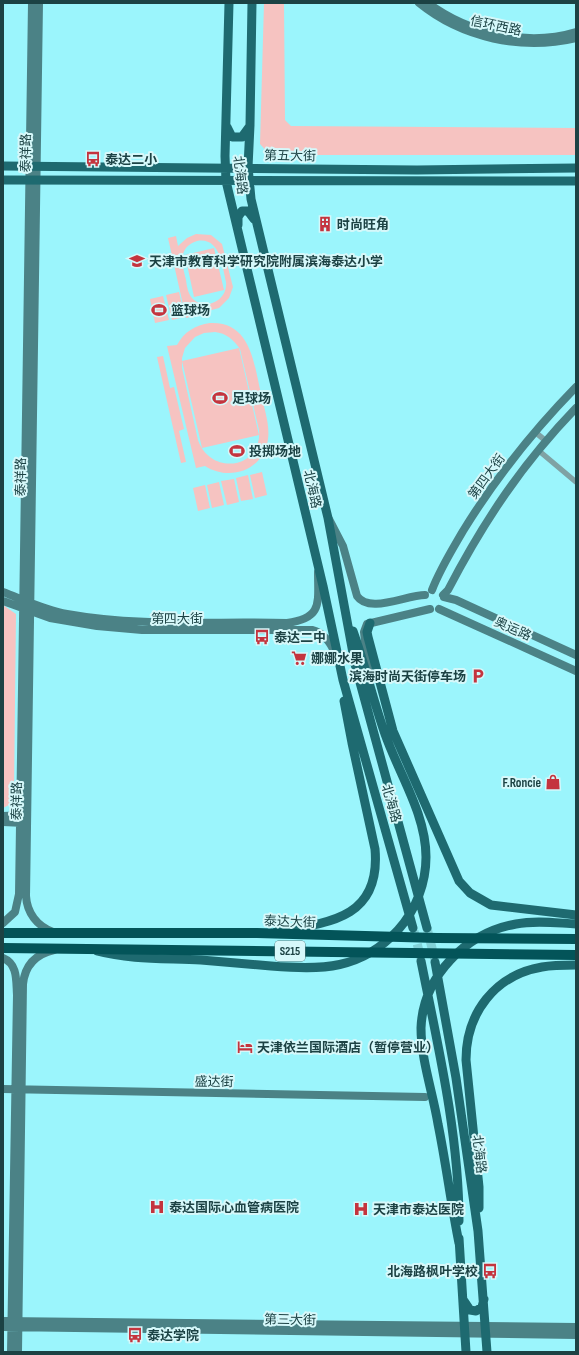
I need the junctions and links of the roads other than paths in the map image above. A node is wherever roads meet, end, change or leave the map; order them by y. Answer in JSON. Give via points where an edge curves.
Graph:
{"nodes":[{"id":1,"x":32,"y":3,"type":"edge"},
{"id":2,"x":39,"y":3,"type":"edge"},
{"id":3,"x":229,"y":3,"type":"edge"},
{"id":4,"x":252,"y":3,"type":"edge"},
{"id":5,"x":419,"y":3,"type":"edge"},
{"id":6,"x":428,"y":3,"type":"edge"},
{"id":7,"x":576,"y":32,"type":"edge"},
{"id":8,"x":576,"y":38,"type":"edge"},
{"id":9,"x":226,"y":124,"type":"junction"},
{"id":10,"x":250,"y":125,"type":"junction"},
{"id":11,"x":225,"y":144,"type":"junction"},
{"id":12,"x":3,"y":166,"type":"edge"},
{"id":13,"x":33,"y":166,"type":"junction"},
{"id":14,"x":203,"y":167,"type":"junction"},
{"id":15,"x":576,"y":168,"type":"edge"},
{"id":16,"x":236,"y":175,"type":"junction"},
{"id":17,"x":3,"y":180,"type":"edge"},
{"id":18,"x":203,"y":180,"type":"junction"},
{"id":19,"x":33,"y":181,"type":"junction"},
{"id":20,"x":272,"y":181,"type":"junction"},
{"id":21,"x":576,"y":181,"type":"edge"},
{"id":22,"x":251,"y":199,"type":"junction"},
{"id":23,"x":232,"y":203,"type":"junction"},
{"id":24,"x":257,"y":224,"type":"junction"},
{"id":25,"x":238,"y":229,"type":"junction"},
{"id":26,"x":576,"y":387,"type":"edge"},
{"id":27,"x":576,"y":408,"type":"edge"},
{"id":28,"x":535,"y":432,"type":"junction"},
{"id":29,"x":546,"y":441,"type":"junction"},
{"id":30,"x":538,"y":450,"type":"junction"},
{"id":31,"x":576,"y":482,"type":"edge"},
{"id":32,"x":328,"y":518,"type":"junction"},
{"id":33,"x":317,"y":564,"type":"junction"},
{"id":34,"x":432,"y":590,"type":"junction"},
{"id":35,"x":3,"y":592,"type":"edge"},
{"id":36,"x":425,"y":595,"type":"junction"},
{"id":37,"x":444,"y":596,"type":"junction"},
{"id":38,"x":26,"y":600,"type":"junction"},
{"id":39,"x":3,"y":601,"type":"edge"},
{"id":40,"x":430,"y":609,"type":"junction"},
{"id":41,"x":439,"y":609,"type":"junction"},
{"id":42,"x":26,"y":611,"type":"junction"},
{"id":43,"x":347,"y":612,"type":"junction"},
{"id":44,"x":370,"y":623,"type":"junction"},
{"id":45,"x":576,"y":655,"type":"edge"},
{"id":46,"x":339,"y":661,"type":"junction"},
{"id":47,"x":576,"y":671,"type":"edge"},
{"id":48,"x":343,"y":680,"type":"junction"},
{"id":49,"x":371,"y":686,"type":"junction"},
{"id":50,"x":3,"y":816,"type":"edge"},
{"id":51,"x":24,"y":819,"type":"junction"},
{"id":52,"x":3,"y":822,"type":"edge"},
{"id":53,"x":576,"y":915,"type":"edge"},
{"id":54,"x":3,"y":923,"type":"edge"},
{"id":55,"x":576,"y":924,"type":"edge"},
{"id":56,"x":413,"y":928,"type":"tunnel mouth"},
{"id":57,"x":427,"y":928,"type":"tunnel mouth"},
{"id":58,"x":3,"y":933,"type":"edge"},
{"id":59,"x":257,"y":933,"type":"junction"},
{"id":60,"x":59,"y":934,"type":"junction"},
{"id":61,"x":576,"y":939,"type":"edge"},
{"id":62,"x":3,"y":948,"type":"edge"},
{"id":63,"x":58,"y":949,"type":"junction"},
{"id":64,"x":90,"y":950,"type":"junction"},
{"id":65,"x":576,"y":955,"type":"edge"},
{"id":66,"x":3,"y":958,"type":"edge"},
{"id":67,"x":422,"y":961,"type":"tunnel mouth"},
{"id":68,"x":435,"y":962,"type":"tunnel mouth"},
{"id":69,"x":576,"y":965,"type":"edge"},
{"id":70,"x":3,"y":1089,"type":"edge"},
{"id":71,"x":19,"y":1089,"type":"junction"},
{"id":72,"x":425,"y":1097,"type":"dead end"},
{"id":73,"x":478,"y":1231,"type":"junction"},
{"id":74,"x":459,"y":1243,"type":"junction"},
{"id":75,"x":484,"y":1298,"type":"junction"},
{"id":76,"x":464,"y":1299,"type":"junction"},
{"id":77,"x":11,"y":1324,"type":"edge"},
{"id":78,"x":576,"y":1327,"type":"edge"},
{"id":79,"x":466,"y":1330,"type":"junction"},
{"id":80,"x":487,"y":1330,"type":"junction"},
{"id":81,"x":576,"y":1335,"type":"edge"},
{"id":82,"x":11,"y":1352,"type":"edge"},
{"id":83,"x":18,"y":1352,"type":"edge"},
{"id":84,"x":466,"y":1352,"type":"edge"},
{"id":85,"x":487,"y":1352,"type":"edge"}],
"edges":[{"from":1,"to":13,"type":"street","name":"泰祥路"},
{"from":2,"to":13,"type":"street","name":"泰祥路"},
{"from":3,"to":9,"type":"main road","name":"北海路"},
{"from":4,"to":10,"type":"main road","name":"北海路"},
{"from":5,"to":8,"type":"street","name":"信环西路","via":[[461,29],[498,40],[550,43]]},
{"from":6,"to":7,"type":"street","name":"信环西路","via":[[459,22],[515,37],[542,38]]},
{"from":9,"to":10,"type":"main road","via":[[229,133],[236,138],[242,137]]},
{"from":9,"to":11,"type":"main road","name":"北海路"},
{"from":10,"to":16,"type":"main road","name":"北海路","via":[[246,155]]},
{"from":11,"to":14,"type":"main road","via":[[218,161],[212,166]]},
{"from":11,"to":16,"type":"main road","name":"北海路"},
{"from":12,"to":13,"type":"main road","name":"第五大街"},
{"from":13,"to":14,"type":"main road","name":"第五大街"},
{"from":13,"to":19,"type":"street","name":"泰祥路"},
{"from":14,"to":16,"type":"main road","name":"第五大街"},
{"from":15,"to":16,"type":"main road","name":"第五大街","via":[[272,168]]},
{"from":16,"to":18,"type":"main road","name":"第五大街"},
{"from":16,"to":20,"type":"main road","name":"第五大街"},
{"from":16,"to":22,"type":"main road","name":"北海路"},
{"from":16,"to":23,"type":"main road","name":"北海路"},
{"from":17,"to":19,"type":"main road","name":"第五大街"},
{"from":18,"to":19,"type":"main road","name":"第五大街"},
{"from":18,"to":23,"type":"main road","via":[[218,186]]},
{"from":19,"to":38,"type":"street","name":"泰祥路"},
{"from":20,"to":21,"type":"main road","name":"第五大街"},
{"from":20,"to":22,"type":"main road","via":[[255,187]]},
{"from":22,"to":24,"type":"main road","name":"北海路"},
{"from":23,"to":25,"type":"main road","name":"北海路"},
{"from":24,"to":25,"type":"main road","via":[[248,211],[242,212],[238,217]]},
{"from":24,"to":32,"type":"main road","name":"北海路"},
{"from":25,"to":33,"type":"main road","name":"北海路"},
{"from":26,"to":28,"type":"street","name":"第四大街"},
{"from":27,"to":29,"type":"street","name":"第四大街"},
{"from":28,"to":29,"type":"street"},
{"from":28,"to":34,"type":"street","name":"第四大街","via":[[497,479],[470,519]]},
{"from":29,"to":30,"type":"street","name":"第四大街"},
{"from":30,"to":31,"type":"street"},
{"from":30,"to":37,"type":"street","name":"第四大街","via":[[476,538]]},
{"from":32,"to":36,"type":"street","name":"第四大街","via":[[343,546],[360,601],[372,605]]},
{"from":32,"to":43,"type":"main road","name":"北海路"},
{"from":33,"to":38,"type":"street","via":[[316,608],[307,619],[287,623],[127,621],[66,614]]},
{"from":33,"to":46,"type":"main road","name":"北海路"},
{"from":34,"to":36,"type":"street","name":"第四大街"},
{"from":34,"to":37,"type":"street"},
{"from":35,"to":38,"type":"street"},
{"from":36,"to":40,"type":"street","via":[[424,601]]},
{"from":37,"to":41,"type":"street","name":"第四大街"},
{"from":37,"to":45,"type":"street","name":"奥运路"},
{"from":38,"to":42,"type":"street","name":"泰祥路"},
{"from":39,"to":42,"type":"street","name":"第四大街"},
{"from":40,"to":41,"type":"street"},
{"from":40,"to":44,"type":"street"},
{"from":41,"to":47,"type":"street","name":"奥运路"},
{"from":42,"to":46,"type":"street","name":"第四大街","via":[[97,626],[142,630],[312,630],[319,632],[328,640]]},
{"from":42,"to":51,"type":"street","name":"泰祥路"},
{"from":43,"to":49,"type":"main road"},
{"from":43,"to":57,"type":"main road","name":"北海路","via":[[357,671]]},
{"from":44,"to":49,"type":"street","via":[[364,626],[364,632]]},
{"from":44,"to":53,"type":"main road","via":[[368,637],[393,731],[459,881],[470,893],[491,905]]},
{"from":46,"to":48,"type":"main road","name":"北海路"},
{"from":48,"to":56,"type":"main road","name":"北海路"},
{"from":48,"to":59,"type":"main road","via":[[352,743],[375,849],[376,865],[372,882],[360,903],[347,915],[310,926]]},
{"from":49,"to":64,"type":"main road","via":[[391,749],[421,824],[426,858],[423,882],[415,903],[403,925],[386,942],[352,962],[314,968],[116,956]]},
{"from":50,"to":51,"type":"street"},
{"from":51,"to":52,"type":"street"},
{"from":51,"to":54,"type":"street","name":"泰祥路","via":[[18,901],[15,912]]},
{"from":51,"to":60,"type":"street","name":"泰祥路","via":[[27,903],[39,924]]},
{"from":55,"to":74,"type":"main road","via":[[531,922],[491,931],[474,940],[449,962],[435,982],[424,1011],[422,1035]]},
{"from":58,"to":60,"type":"highway","name":"泰达大街","number":"S215"},
{"from":59,"to":60,"type":"highway","name":"泰达大街","number":"S215"},
{"from":59,"to":61,"type":"highway","name":"泰达大街","number":"S215"},
{"from":62,"to":63,"type":"highway","number":"S215"},
{"from":63,"to":64,"type":"highway","number":"S215"},
{"from":63,"to":71,"type":"street","via":[[34,959],[24,976]]},
{"from":64,"to":65,"type":"highway","number":"S215"},
{"from":66,"to":71,"type":"street","via":[[10,961],[16,975]]},
{"from":67,"to":74,"type":"main road","name":"北海路","via":[[443,1072],[452,1138],[459,1205]]},
{"from":68,"to":73,"type":"main road","name":"北海路","via":[[456,1078]]},
{"from":69,"to":73,"type":"main road","via":[[543,967],[509,978],[484,1000],[469,1029],[466,1060],[479,1187]]},
{"from":70,"to":71,"type":"street","name":"盛达街"},
{"from":71,"to":72,"type":"street","name":"盛达街"},
{"from":71,"to":77,"type":"street"},
{"from":73,"to":75,"type":"main road","name":"北海路"},
{"from":74,"to":76,"type":"main road","name":"北海路"},
{"from":75,"to":76,"type":"main road","via":[[480,1309],[473,1311],[468,1308]]},
{"from":75,"to":80,"type":"main road","name":"北海路"},
{"from":76,"to":79,"type":"main road","name":"北海路"},
{"from":77,"to":79,"type":"street","name":"第三大街"},
{"from":77,"to":82,"type":"street"},
{"from":77,"to":83,"type":"street"},
{"from":78,"to":80,"type":"street","name":"第三大街"},
{"from":79,"to":80,"type":"street","name":"第三大街"},
{"from":79,"to":84,"type":"main road","name":"北海路"},
{"from":80,"to":81,"type":"street","name":"第三大街"},
{"from":80,"to":85,"type":"main road","name":"北海路"}]}
